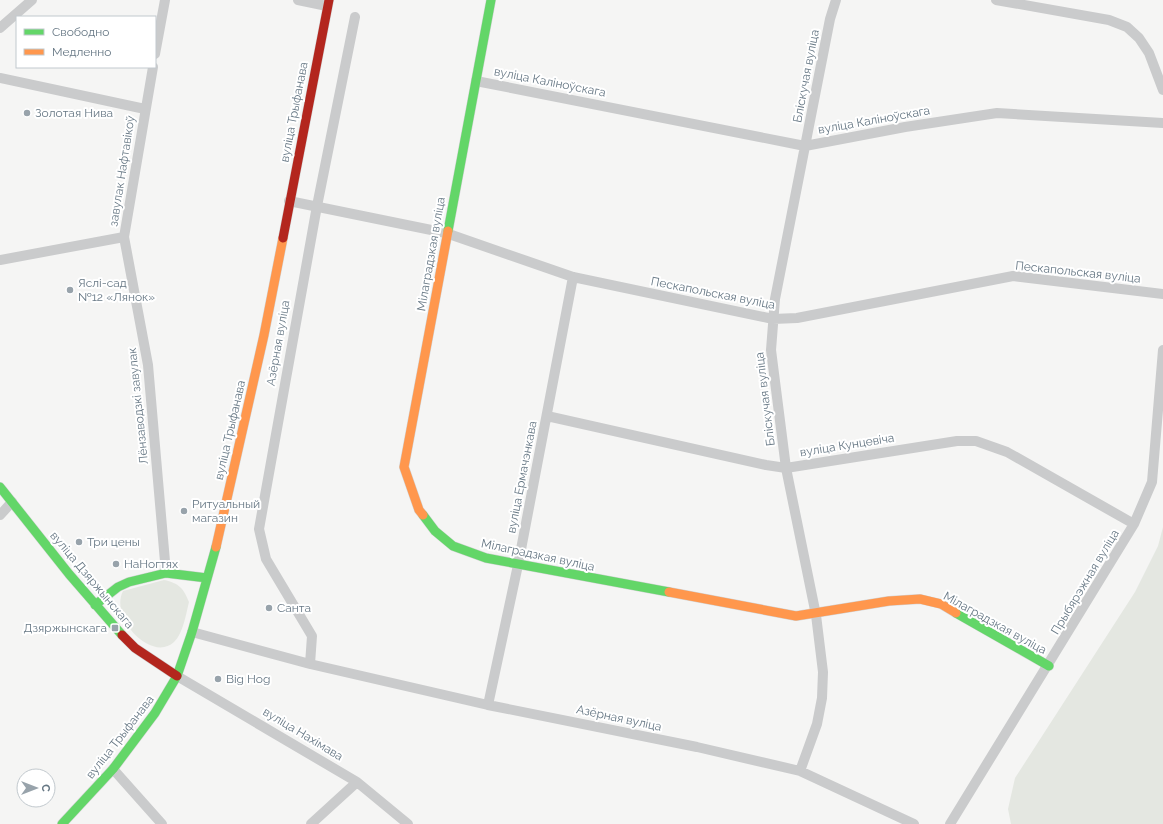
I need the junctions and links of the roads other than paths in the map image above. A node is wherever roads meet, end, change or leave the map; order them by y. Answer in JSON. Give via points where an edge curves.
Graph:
{"nodes":[{"id":1,"x":32,"y":0,"type":"edge"},
{"id":2,"x":165,"y":0,"type":"edge"},
{"id":3,"x":298,"y":0,"type":"edge"},
{"id":4,"x":491,"y":0,"type":"edge"},
{"id":5,"x":836,"y":0,"type":"edge"},
{"id":6,"x":996,"y":0,"type":"edge"},
{"id":7,"x":328,"y":3,"type":"edge"},
{"id":8,"x":355,"y":17,"type":"dead end"},
{"id":9,"x":0,"y":28,"type":"edge"},
{"id":10,"x":156,"y":49,"type":"edge"},
{"id":11,"x":153,"y":68,"type":"edge"},
{"id":12,"x":0,"y":78,"type":"edge"},
{"id":13,"x":476,"y":81,"type":"junction"},
{"id":14,"x":1163,"y":90,"type":"edge"},
{"id":15,"x":145,"y":109,"type":"junction"},
{"id":16,"x":1163,"y":123,"type":"edge"},
{"id":17,"x":805,"y":146,"type":"junction"},
{"id":18,"x":289,"y":201,"type":"junction"},
{"id":19,"x":317,"y":206,"type":"junction"},
{"id":20,"x":446,"y":233,"type":"junction"},
{"id":21,"x":124,"y":237,"type":"junction"},
{"id":22,"x":0,"y":260,"type":"edge"},
{"id":23,"x":573,"y":277,"type":"junction"},
{"id":24,"x":1163,"y":294,"type":"edge"},
{"id":25,"x":773,"y":319,"type":"junction"},
{"id":26,"x":1163,"y":350,"type":"edge"},
{"id":27,"x":547,"y":416,"type":"junction"},
{"id":28,"x":786,"y":468,"type":"junction"},
{"id":29,"x":0,"y":487,"type":"edge"},
{"id":30,"x":12,"y":502,"type":"junction"},
{"id":31,"x":0,"y":516,"type":"edge"},
{"id":32,"x":1134,"y":524,"type":"junction"},
{"id":33,"x":518,"y":565,"type":"junction"},
{"id":34,"x":166,"y":573,"type":"junction"},
{"id":35,"x":207,"y":578,"type":"junction"},
{"id":36,"x":95,"y":605,"type":"junction"},
{"id":37,"x":816,"y":615,"type":"junction"},
{"id":38,"x":192,"y":632,"type":"junction"},
{"id":39,"x":310,"y":664,"type":"junction"},
{"id":40,"x":1049,"y":666,"type":"junction"},
{"id":41,"x":177,"y":676,"type":"junction"},
{"id":42,"x":488,"y":705,"type":"junction"},
{"id":43,"x":113,"y":769,"type":"junction"},
{"id":44,"x":800,"y":771,"type":"junction"},
{"id":45,"x":357,"y":782,"type":"junction"},
{"id":46,"x":62,"y":824,"type":"edge"},
{"id":47,"x":162,"y":824,"type":"edge"},
{"id":48,"x":311,"y":824,"type":"edge"},
{"id":49,"x":408,"y":824,"type":"edge"},
{"id":50,"x":914,"y":824,"type":"edge"},
{"id":51,"x":950,"y":824,"type":"edge"}],
"edges":[{"from":1,"to":9,"type":"street"},
{"from":2,"to":10,"type":"street"},
{"from":3,"to":7,"type":"street"},
{"from":4,"to":13,"type":"street","name":"Мілаградзкая вуліца"},
{"from":5,"to":17,"type":"street","name":"Бліскучая вуліца"},
{"from":6,"to":14,"type":"street","via":[[1109,20],[1127,27],[1150,53]]},
{"from":7,"to":18,"type":"street","name":"вуліца Трыфанава"},
{"from":8,"to":19,"type":"street","name":"Азёрная вуліца"},
{"from":11,"to":15,"type":"street","name":"завулак Нафтавікоў"},
{"from":12,"to":15,"type":"street","name":"завулак Нафтавікоў"},
{"from":13,"to":17,"type":"street","name":"вуліца Каліноўскага"},
{"from":13,"to":20,"type":"street","name":"Мілаградзкая вуліца"},
{"from":15,"to":21,"type":"street","name":"завулак Нафтавікоў"},
{"from":16,"to":17,"type":"street","name":"вуліца Каліноўскага","via":[[997,113]]},
{"from":17,"to":25,"type":"street","name":"Бліскучая вуліца"},
{"from":18,"to":19,"type":"street","name":"Пескапольская вуліца"},
{"from":18,"to":35,"type":"street","name":"вуліца Трыфанава","via":[[264,335]]},
{"from":19,"to":20,"type":"street","name":"Пескапольская вуліца"},
{"from":19,"to":39,"type":"street","name":"Азёрная вуліца","via":[[259,529],[266,559],[312,636]]},
{"from":20,"to":23,"type":"street","name":"Пескапольская вуліца"},
{"from":20,"to":33,"type":"street","name":"Мілаградзкая вуліца","via":[[404,468],[419,510],[435,530],[453,546],[486,558]]},
{"from":21,"to":22,"type":"street"},
{"from":21,"to":34,"type":"street","name":"Лёнзаводзкі завулак","via":[[148,365]]},
{"from":23,"to":25,"type":"street","name":"Пескапольская вуліца"},
{"from":23,"to":27,"type":"street","name":"вуліца Ермачэнкава"},
{"from":24,"to":25,"type":"street","name":"Пескапольская вуліца","via":[[1013,276],[797,318]]},
{"from":25,"to":28,"type":"street","name":"Бліскучая вуліца","via":[[771,350]]},
{"from":26,"to":32,"type":"street","name":"Прыбярэжная вуліца","via":[[1152,482]]},
{"from":27,"to":28,"type":"street","name":"вуліца Кунцевіча"},
{"from":27,"to":33,"type":"street","name":"вуліца Ермачэнкава"},
{"from":28,"to":32,"type":"street","name":"вуліца Кунцевіча","via":[[957,441],[976,441],[1007,452]]},
{"from":28,"to":37,"type":"street","name":"Бліскучая вуліца"},
{"from":29,"to":30,"type":"street","name":"вуліца Дзяржынскага"},
{"from":30,"to":31,"type":"street"},
{"from":30,"to":36,"type":"street","name":"вуліца Дзяржынскага"},
{"from":32,"to":40,"type":"street","name":"Прыбярэжная вуліца"},
{"from":33,"to":37,"type":"street","name":"Мілаградзкая вуліца","via":[[796,616]]},
{"from":33,"to":42,"type":"street","name":"вуліца Ермачэнкава"},
{"from":34,"to":35,"type":"street"},
{"from":34,"to":36,"type":"street","via":[[118,587]]},
{"from":35,"to":38,"type":"street","name":"вуліца Трыфанава"},
{"from":36,"to":41,"type":"street","name":"вуліца Дзяржынскага","via":[[135,648]]},
{"from":37,"to":40,"type":"street","name":"Мілаградзкая вуліца","via":[[900,600],[922,599],[941,604]]},
{"from":37,"to":44,"type":"street","name":"Бліскучая вуліца","via":[[822,698],[817,724]]},
{"from":38,"to":39,"type":"street","name":"Азёрная вуліца"},
{"from":38,"to":41,"type":"street","name":"вуліца Трыфанава"},
{"from":39,"to":42,"type":"street","name":"Азёрная вуліца"},
{"from":40,"to":51,"type":"street","name":"Прыбярэжная вуліца"},
{"from":41,"to":43,"type":"street","name":"вуліца Трыфанава","via":[[155,713]]},
{"from":41,"to":45,"type":"street","name":"вуліца Нахімава"},
{"from":42,"to":44,"type":"street","name":"Азёрная вуліца"},
{"from":43,"to":46,"type":"street","name":"вуліца Трыфанава"},
{"from":43,"to":47,"type":"street"},
{"from":44,"to":50,"type":"street","name":"Азёрная вуліца"},
{"from":45,"to":48,"type":"street"},
{"from":45,"to":49,"type":"street","name":"вуліца Нахімава"}]}
